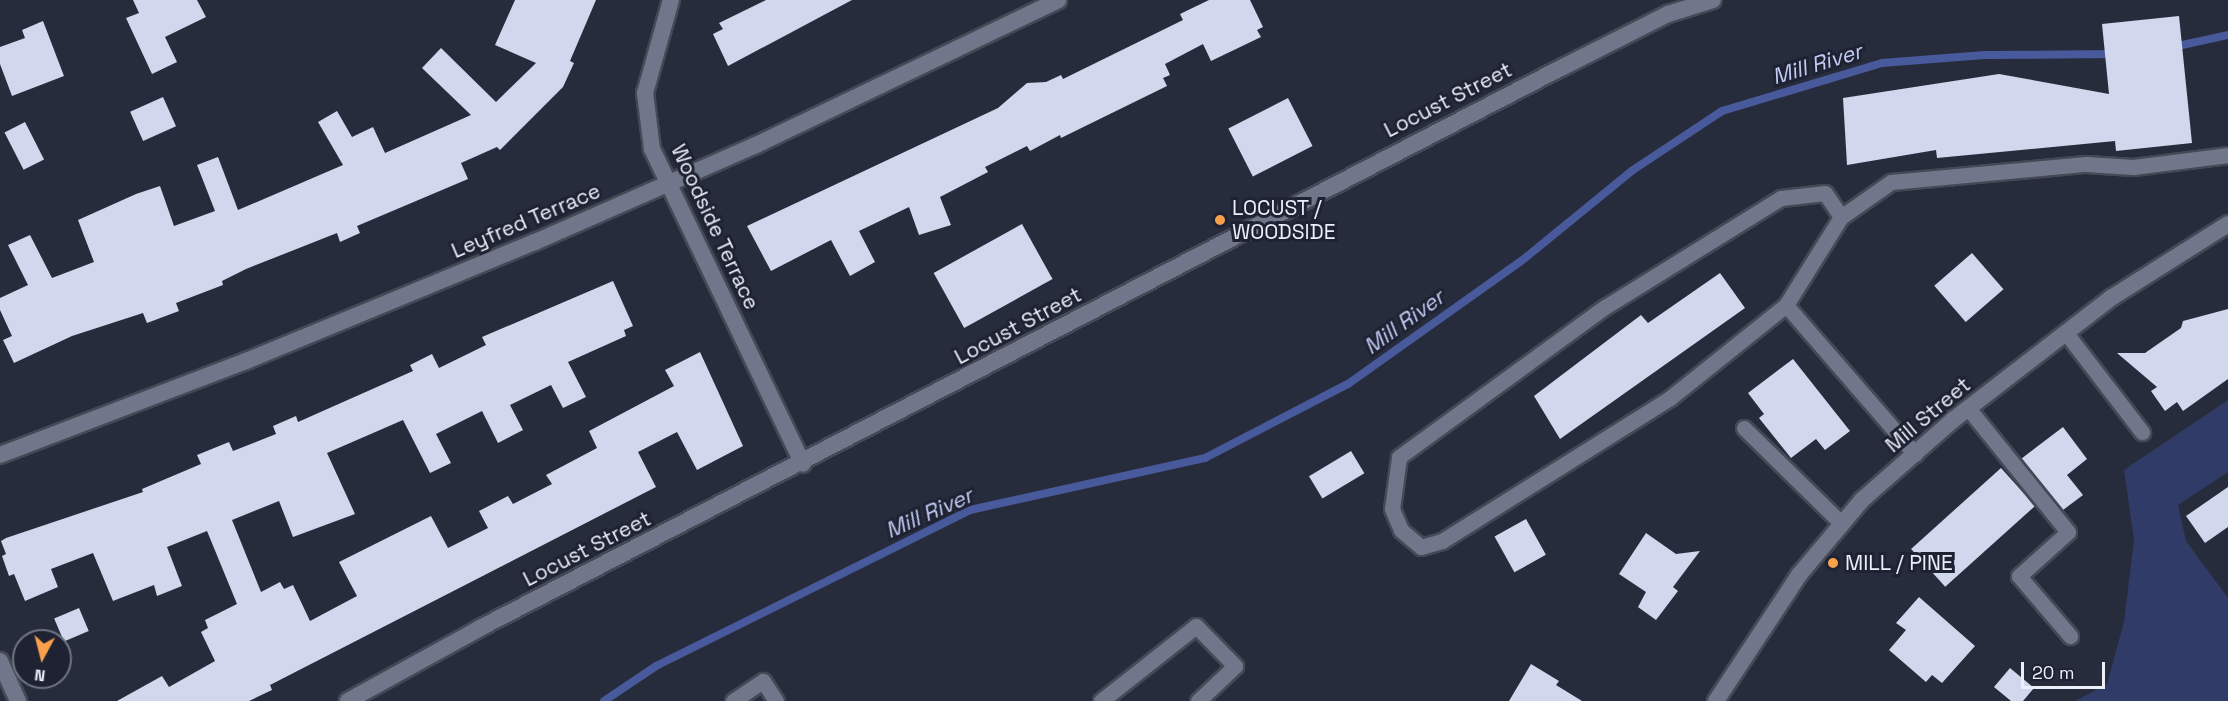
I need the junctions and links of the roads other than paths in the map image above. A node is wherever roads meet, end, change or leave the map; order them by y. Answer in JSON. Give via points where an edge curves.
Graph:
{"nodes":[{"id":1,"x":671,"y":0,"type":"edge"},
{"id":2,"x":1058,"y":0,"type":"edge"},
{"id":3,"x":1713,"y":0,"type":"edge"},
{"id":4,"x":2228,"y":155,"type":"edge"},
{"id":5,"x":666,"y":185,"type":"junction"},
{"id":6,"x":1841,"y":217,"type":"junction"},
{"id":7,"x":2228,"y":224,"type":"edge"},
{"id":8,"x":1786,"y":305,"type":"junction"},
{"id":9,"x":2066,"y":333,"type":"junction"},
{"id":10,"x":1968,"y":408,"type":"junction"},
{"id":11,"x":1744,"y":429,"type":"dead end"},
{"id":12,"x":2142,"y":432,"type":"dead end"},
{"id":13,"x":1915,"y":454,"type":"junction"},
{"id":14,"x":0,"y":455,"type":"edge"},
{"id":15,"x":803,"y":464,"type":"junction"},
{"id":16,"x":1842,"y":524,"type":"junction"},
{"id":17,"x":2070,"y":636,"type":"dead end"},
{"id":18,"x":0,"y":661,"type":"edge"},
{"id":19,"x":18,"y":701,"type":"edge"},
{"id":20,"x":348,"y":701,"type":"edge"},
{"id":21,"x":733,"y":701,"type":"edge"},
{"id":22,"x":776,"y":701,"type":"edge"},
{"id":23,"x":1101,"y":701,"type":"edge"},
{"id":24,"x":1198,"y":701,"type":"edge"},
{"id":25,"x":1716,"y":701,"type":"edge"}],
"edges":[{"from":1,"to":5,"type":"street","name":"Woodside Terrace","via":[[645,93],[647,131]]},
{"from":2,"to":5,"type":"street","name":"Leyfred Terrace"},
{"from":3,"to":15,"type":"street","name":"Locust Street","via":[[1668,14],[1561,68]]},
{"from":4,"to":6,"type":"lane","via":[[2133,167],[2086,164],[1891,182]]},
{"from":5,"to":14,"type":"street","name":"Leyfred Terrace","via":[[315,333]]},
{"from":5,"to":15,"type":"street","name":"Woodside Terrace"},
{"from":6,"to":8,"type":"lane"},
{"from":6,"to":8,"type":"lane","via":[[1825,193],[1781,198],[1605,307],[1399,457],[1392,509],[1401,530],[1421,547],[1442,541],[1670,398]]},
{"from":7,"to":9,"type":"street","name":"Mill Street","via":[[2111,298]]},
{"from":8,"to":13,"type":"lane"},
{"from":9,"to":10,"type":"street","name":"Mill Street"},
{"from":9,"to":12,"type":"lane"},
{"from":10,"to":13,"type":"street","name":"Mill Street"},
{"from":10,"to":17,"type":"lane","via":[[2068,532],[2019,576]]},
{"from":11,"to":16,"type":"lane"},
{"from":13,"to":16,"type":"street","name":"Mill Street","via":[[1862,500]]},
{"from":15,"to":20,"type":"street","name":"Locust Street","via":[[480,628]]},
{"from":16,"to":25,"type":"street","name":"Mill Street","via":[[1799,574]]},
{"from":18,"to":19,"type":"street"},
{"from":21,"to":22,"type":"lane","via":[[763,681]]},
{"from":23,"to":24,"type":"lane","via":[[1196,626],[1235,666]]}]}
